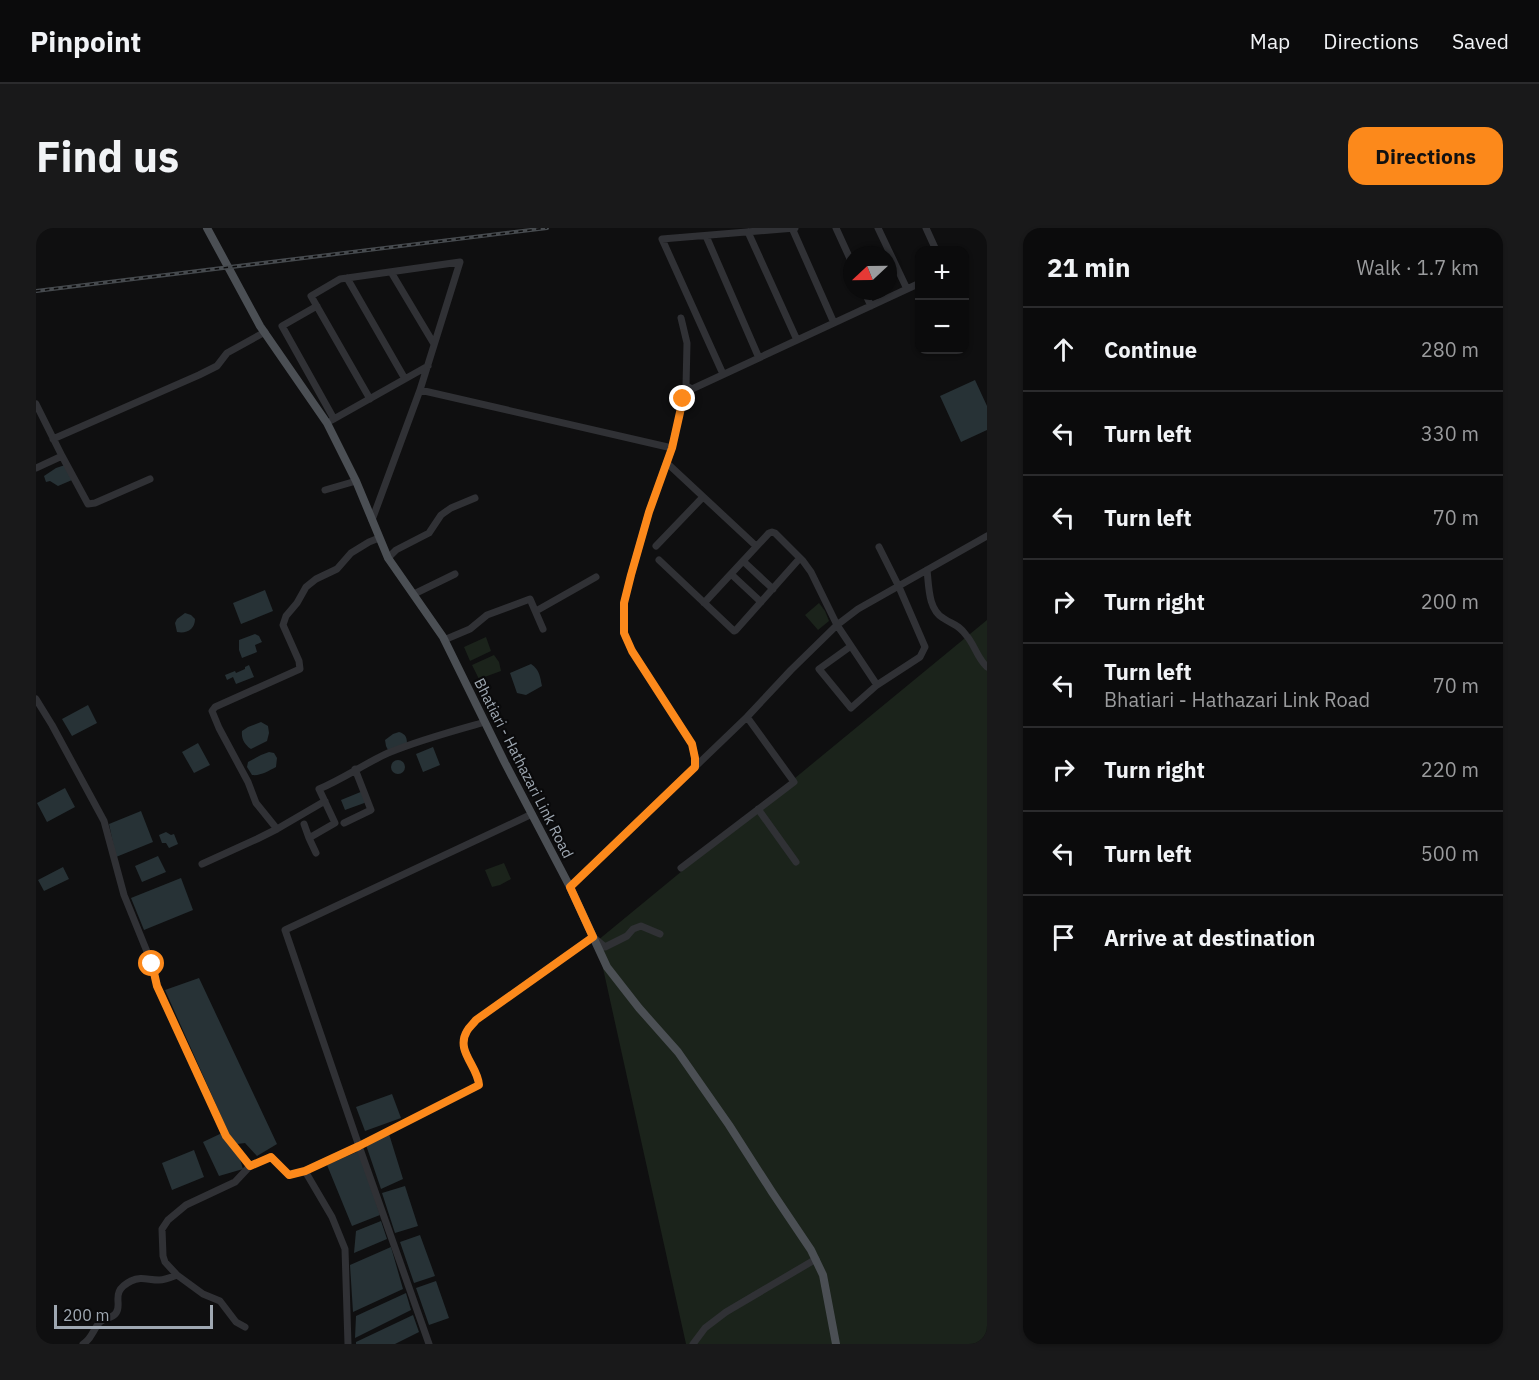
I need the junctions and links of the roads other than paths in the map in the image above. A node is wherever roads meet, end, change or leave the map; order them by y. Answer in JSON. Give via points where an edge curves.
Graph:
{"nodes":[{"id":1,"x":207,"y":228,"type":"edge"},
{"id":2,"x":793,"y":228,"type":"edge"},
{"id":3,"x":836,"y":228,"type":"edge"},
{"id":4,"x":878,"y":228,"type":"edge"},
{"id":5,"x":926,"y":228,"type":"edge"},
{"id":6,"x":748,"y":232,"type":"junction"},
{"id":7,"x":706,"y":236,"type":"junction"},
{"id":8,"x":844,"y":246,"type":"edge"},
{"id":9,"x":934,"y":246,"type":"edge"},
{"id":10,"x":391,"y":272,"type":"junction"},
{"id":11,"x":347,"y":278,"type":"junction"},
{"id":12,"x":915,"y":286,"type":"edge"},
{"id":13,"x":908,"y":289,"type":"junction"},
{"id":14,"x":868,"y":300,"type":"edge"},
{"id":15,"x":317,"y":306,"type":"junction"},
{"id":16,"x":871,"y":306,"type":"junction"},
{"id":17,"x":681,"y":318,"type":"dead end"},
{"id":18,"x":834,"y":323,"type":"junction"},
{"id":19,"x":265,"y":332,"type":"junction"},
{"id":20,"x":796,"y":340,"type":"junction"},
{"id":21,"x":434,"y":344,"type":"junction"},
{"id":22,"x":759,"y":358,"type":"junction"},
{"id":23,"x":428,"y":366,"type":"junction"},
{"id":24,"x":723,"y":374,"type":"junction"},
{"id":25,"x":405,"y":379,"type":"junction"},
{"id":26,"x":420,"y":390,"type":"junction"},
{"id":27,"x":370,"y":399,"type":"junction"},
{"id":28,"x":683,"y":399,"type":"dead end"},
{"id":29,"x":36,"y":404,"type":"edge"},
{"id":30,"x":330,"y":421,"type":"junction"},
{"id":31,"x":53,"y":439,"type":"junction"},
{"id":32,"x":672,"y":448,"type":"junction"},
{"id":33,"x":62,"y":456,"type":"junction"},
{"id":34,"x":667,"y":463,"type":"junction"},
{"id":35,"x":36,"y":468,"type":"edge"},
{"id":36,"x":150,"y":479,"type":"dead end"},
{"id":37,"x":356,"y":481,"type":"junction"},
{"id":38,"x":325,"y":490,"type":"dead end"},
{"id":39,"x":702,"y":496,"type":"junction"},
{"id":40,"x":475,"y":498,"type":"dead end"},
{"id":41,"x":372,"y":520,"type":"junction"},
{"id":42,"x":987,"y":536,"type":"edge"},
{"id":43,"x":379,"y":538,"type":"junction"},
{"id":44,"x":656,"y":546,"type":"dead end"},
{"id":45,"x":756,"y":546,"type":"junction"},
{"id":46,"x":879,"y":547,"type":"dead end"},
{"id":47,"x":388,"y":558,"type":"junction"},
{"id":48,"x":800,"y":558,"type":"junction"},
{"id":49,"x":659,"y":560,"type":"dead end"},
{"id":50,"x":743,"y":561,"type":"junction"},
{"id":51,"x":927,"y":570,"type":"junction"},
{"id":52,"x":455,"y":574,"type":"dead end"},
{"id":53,"x":731,"y":574,"type":"junction"},
{"id":54,"x":596,"y":577,"type":"dead end"},
{"id":55,"x":899,"y":587,"type":"junction"},
{"id":56,"x":773,"y":589,"type":"junction"},
{"id":57,"x":414,"y":594,"type":"junction"},
{"id":58,"x":761,"y":602,"type":"junction"},
{"id":59,"x":704,"y":603,"type":"junction"},
{"id":60,"x":536,"y":611,"type":"junction"},
{"id":61,"x":837,"y":625,"type":"junction"},
{"id":62,"x":543,"y":629,"type":"dead end"},
{"id":63,"x":444,"y":640,"type":"junction"},
{"id":64,"x":851,"y":646,"type":"junction"},
{"id":65,"x":987,"y":667,"type":"edge"},
{"id":66,"x":877,"y":686,"type":"junction"},
{"id":67,"x":36,"y":699,"type":"edge"},
{"id":68,"x":747,"y":717,"type":"junction"},
{"id":69,"x":485,"y":722,"type":"junction"},
{"id":70,"x":695,"y":767,"type":"junction"},
{"id":71,"x":355,"y":770,"type":"junction"},
{"id":72,"x":325,"y":801,"type":"junction"},
{"id":73,"x":758,"y":809,"type":"junction"},
{"id":74,"x":531,"y":814,"type":"junction"},
{"id":75,"x":344,"y":823,"type":"dead end"},
{"id":76,"x":304,"y":824,"type":"dead end"},
{"id":77,"x":277,"y":829,"type":"junction"},
{"id":78,"x":309,"y":838,"type":"junction"},
{"id":79,"x":316,"y":854,"type":"dead end"},
{"id":80,"x":796,"y":862,"type":"dead end"},
{"id":81,"x":202,"y":864,"type":"dead end"},
{"id":82,"x":681,"y":868,"type":"dead end"},
{"id":83,"x":570,"y":887,"type":"junction"},
{"id":84,"x":660,"y":934,"type":"dead end"},
{"id":85,"x":593,"y":937,"type":"junction"},
{"id":86,"x":359,"y":1146,"type":"junction"},
{"id":87,"x":250,"y":1166,"type":"junction"},
{"id":88,"x":305,"y":1171,"type":"junction"},
{"id":89,"x":816,"y":1259,"type":"junction"},
{"id":90,"x":177,"y":1275,"type":"junction"},
{"id":91,"x":245,"y":1327,"type":"dead end"},
{"id":92,"x":83,"y":1344,"type":"edge"},
{"id":93,"x":348,"y":1344,"type":"edge"},
{"id":94,"x":429,"y":1344,"type":"edge"},
{"id":95,"x":693,"y":1344,"type":"edge"},
{"id":96,"x":836,"y":1344,"type":"edge"}],
"edges":[{"from":1,"to":19,"type":"main road","name":"Bhatiari - Hathazari Link Road"},
{"from":2,"to":6,"type":"street"},
{"from":2,"to":18,"type":"street"},
{"from":3,"to":8,"type":"street"},
{"from":4,"to":13,"type":"street"},
{"from":5,"to":9,"type":"street"},
{"from":6,"to":7,"type":"street"},
{"from":6,"to":20,"type":"street"},
{"from":7,"to":22,"type":"street"},
{"from":7,"to":24,"type":"street","via":[[662,239]]},
{"from":10,"to":11,"type":"street"},
{"from":10,"to":21,"type":"street"},
{"from":10,"to":21,"type":"street","via":[[460,262]]},
{"from":11,"to":15,"type":"street","via":[[311,296]]},
{"from":11,"to":25,"type":"street"},
{"from":12,"to":13,"type":"street"},
{"from":13,"to":16,"type":"street"},
{"from":14,"to":16,"type":"street"},
{"from":15,"to":27,"type":"street"},
{"from":15,"to":30,"type":"street","via":[[282,326]]},
{"from":16,"to":18,"type":"street"},
{"from":17,"to":24,"type":"street","via":[[687,343],[686,386],[693,388]]},
{"from":18,"to":20,"type":"street"},
{"from":19,"to":30,"type":"main road","name":"Bhatiari - Hathazari Link Road"},
{"from":19,"to":31,"type":"street","via":[[227,353],[217,366]]},
{"from":20,"to":22,"type":"street"},
{"from":21,"to":23,"type":"street"},
{"from":22,"to":24,"type":"street"},
{"from":23,"to":25,"type":"street"},
{"from":23,"to":26,"type":"street"},
{"from":25,"to":27,"type":"street"},
{"from":26,"to":32,"type":"street"},
{"from":26,"to":41,"type":"street"},
{"from":27,"to":30,"type":"street"},
{"from":28,"to":32,"type":"street"},
{"from":29,"to":31,"type":"street"},
{"from":30,"to":37,"type":"main road","name":"Bhatiari - Hathazari Link Road"},
{"from":31,"to":33,"type":"street"},
{"from":32,"to":34,"type":"street"},
{"from":33,"to":35,"type":"street"},
{"from":33,"to":36,"type":"street","via":[[88,504]]},
{"from":34,"to":39,"type":"street"},
{"from":34,"to":70,"type":"street","via":[[631,575],[624,603],[624,633],[692,744]]},
{"from":37,"to":38,"type":"street"},
{"from":37,"to":41,"type":"main road","name":"Bhatiari - Hathazari Link Road"},
{"from":39,"to":44,"type":"street"},
{"from":39,"to":45,"type":"street"},
{"from":40,"to":47,"type":"street","via":[[451,508],[429,533]]},
{"from":41,"to":43,"type":"main road","name":"Bhatiari - Hathazari Link Road"},
{"from":42,"to":51,"type":"street"},
{"from":43,"to":47,"type":"main road","name":"Bhatiari - Hathazari Link Road"},
{"from":43,"to":77,"type":"street","via":[[351,553],[338,568],[306,587],[286,616],[283,625],[300,669],[212,711],[256,803]]},
{"from":45,"to":48,"type":"street","via":[[772,532]]},
{"from":45,"to":50,"type":"street"},
{"from":46,"to":55,"type":"street"},
{"from":47,"to":57,"type":"main road","name":"Bhatiari - Hathazari Link Road"},
{"from":48,"to":56,"type":"street"},
{"from":48,"to":61,"type":"street"},
{"from":49,"to":59,"type":"street"},
{"from":50,"to":53,"type":"street"},
{"from":50,"to":56,"type":"street"},
{"from":51,"to":55,"type":"street"},
{"from":51,"to":65,"type":"street","via":[[933,607],[960,627]]},
{"from":52,"to":57,"type":"street"},
{"from":53,"to":58,"type":"street"},
{"from":53,"to":59,"type":"street"},
{"from":54,"to":60,"type":"street"},
{"from":55,"to":61,"type":"street"},
{"from":55,"to":66,"type":"street","via":[[925,647],[920,657]]},
{"from":56,"to":58,"type":"street"},
{"from":57,"to":63,"type":"main road","name":"Bhatiari - Hathazari Link Road"},
{"from":58,"to":59,"type":"street","via":[[734,631]]},
{"from":60,"to":62,"type":"street"},
{"from":60,"to":63,"type":"street","via":[[530,599],[487,615],[470,629]]},
{"from":61,"to":64,"type":"street"},
{"from":61,"to":68,"type":"street"},
{"from":63,"to":69,"type":"main road","name":"Bhatiari - Hathazari Link Road"},
{"from":64,"to":66,"type":"street"},
{"from":64,"to":66,"type":"street","via":[[819,669],[851,708]]},
{"from":67,"to":87,"type":"street","via":[[104,821],[124,895],[157,986],[226,1136]]},
{"from":68,"to":70,"type":"street"},
{"from":68,"to":73,"type":"street","via":[[794,782]]},
{"from":69,"to":71,"type":"street","via":[[390,752]]},
{"from":69,"to":74,"type":"main road","name":"Bhatiari - Hathazari Link Road"},
{"from":70,"to":83,"type":"street"},
{"from":71,"to":72,"type":"street","via":[[319,789]]},
{"from":71,"to":75,"type":"street","via":[[371,810]]},
{"from":72,"to":77,"type":"street"},
{"from":72,"to":78,"type":"street","via":[[336,823]]},
{"from":73,"to":80,"type":"street"},
{"from":73,"to":82,"type":"street"},
{"from":74,"to":83,"type":"main road","name":"Bhatiari - Hathazari Link Road"},
{"from":74,"to":86,"type":"street","via":[[285,930]]},
{"from":76,"to":78,"type":"street"},
{"from":77,"to":81,"type":"street"},
{"from":78,"to":79,"type":"street"},
{"from":83,"to":85,"type":"main road","name":"Bhatiari - Hathazari Link Road"},
{"from":84,"to":85,"type":"street","via":[[640,926],[605,947]]},
{"from":85,"to":86,"type":"street","via":[[476,1020],[466,1032],[463,1044],[479,1085]]},
{"from":85,"to":89,"type":"main road","name":"Bhatiari - Hathazari Link Road","via":[[607,967],[678,1052]]},
{"from":86,"to":88,"type":"street"},
{"from":86,"to":94,"type":"street"},
{"from":87,"to":88,"type":"street","via":[[271,1157],[289,1175]]},
{"from":87,"to":90,"type":"street","via":[[235,1182],[186,1205],[168,1220],[162,1229],[163,1256]]},
{"from":88,"to":93,"type":"street","via":[[332,1216],[345,1249]]},
{"from":89,"to":95,"type":"street","via":[[726,1312],[705,1328]]},
{"from":89,"to":96,"type":"main road","name":"Bhatiari - Hathazari Link Road","via":[[823,1275]]},
{"from":90,"to":91,"type":"street","via":[[220,1301],[236,1322]]},
{"from":90,"to":92,"type":"street","via":[[160,1280],[143,1278],[127,1284],[118,1292],[117,1313],[104,1318]]}]}
